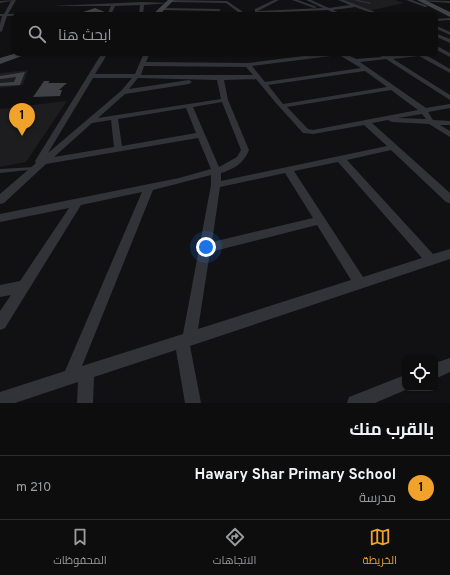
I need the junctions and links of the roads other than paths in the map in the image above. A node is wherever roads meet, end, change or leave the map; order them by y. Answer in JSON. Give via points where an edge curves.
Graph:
{"nodes":[{"id":1,"x":13,"y":0,"type":"edge"},
{"id":2,"x":51,"y":0,"type":"edge"},
{"id":3,"x":72,"y":0,"type":"edge"},
{"id":4,"x":98,"y":0,"type":"edge"},
{"id":5,"x":277,"y":0,"type":"edge"},
{"id":6,"x":294,"y":0,"type":"edge"},
{"id":7,"x":308,"y":0,"type":"edge"},
{"id":8,"x":355,"y":0,"type":"edge"},
{"id":9,"x":408,"y":0,"type":"edge"},
{"id":10,"x":417,"y":0,"type":"edge"},
{"id":11,"x":170,"y":1,"type":"edge"},
{"id":12,"x":203,"y":1,"type":"edge"},
{"id":13,"x":342,"y":1,"type":"edge"},
{"id":14,"x":0,"y":2,"type":"edge"},
{"id":15,"x":135,"y":2,"type":"edge"},
{"id":16,"x":450,"y":2,"type":"edge"},
{"id":17,"x":142,"y":3,"type":"junction"},
{"id":18,"x":370,"y":3,"type":"dead end"},
{"id":19,"x":425,"y":3,"type":"edge"},
{"id":20,"x":95,"y":4,"type":"junction"},
{"id":21,"x":114,"y":4,"type":"junction"},
{"id":22,"x":68,"y":5,"type":"junction"},
{"id":23,"x":224,"y":5,"type":"edge"},
{"id":24,"x":54,"y":6,"type":"junction"},
{"id":25,"x":354,"y":6,"type":"junction"},
{"id":26,"x":359,"y":7,"type":"junction"},
{"id":27,"x":450,"y":7,"type":"edge"},
{"id":28,"x":320,"y":8,"type":"junction"},
{"id":29,"x":163,"y":9,"type":"junction"},
{"id":30,"x":329,"y":9,"type":"junction"},
{"id":31,"x":284,"y":11,"type":"junction"},
{"id":32,"x":55,"y":12,"type":"edge"},
{"id":33,"x":110,"y":12,"type":"edge"},
{"id":34,"x":141,"y":12,"type":"edge"},
{"id":35,"x":159,"y":12,"type":"edge"},
{"id":36,"x":237,"y":12,"type":"edge"},
{"id":37,"x":258,"y":12,"type":"edge"},
{"id":38,"x":287,"y":12,"type":"edge"},
{"id":39,"x":335,"y":12,"type":"joint"},
{"id":40,"x":373,"y":12,"type":"edge"},
{"id":41,"x":3,"y":15,"type":"edge"},
{"id":42,"x":438,"y":15,"type":"edge"},
{"id":43,"x":449,"y":16,"type":"edge"},
{"id":44,"x":438,"y":19,"type":"edge"},
{"id":45,"x":438,"y":28,"type":"edge"},
{"id":46,"x":441,"y":29,"type":"junction"},
{"id":47,"x":450,"y":29,"type":"edge"},
{"id":48,"x":0,"y":31,"type":"edge"},
{"id":49,"x":450,"y":34,"type":"edge"},
{"id":50,"x":438,"y":37,"type":"edge"},
{"id":51,"x":450,"y":41,"type":"edge"},
{"id":52,"x":438,"y":49,"type":"edge"},
{"id":53,"x":450,"y":51,"type":"edge"},
{"id":54,"x":438,"y":52,"type":"edge"},
{"id":55,"x":443,"y":52,"type":"junction"},
{"id":56,"x":450,"y":55,"type":"edge"},
{"id":57,"x":16,"y":56,"type":"edge"},
{"id":58,"x":102,"y":56,"type":"edge"},
{"id":59,"x":146,"y":56,"type":"edge"},
{"id":60,"x":277,"y":56,"type":"edge"},
{"id":61,"x":319,"y":56,"type":"edge"},
{"id":62,"x":346,"y":56,"type":"edge"},
{"id":63,"x":385,"y":56,"type":"edge"},
{"id":64,"x":404,"y":56,"type":"edge"},
{"id":65,"x":424,"y":56,"type":"edge"},
{"id":66,"x":388,"y":58,"type":"junction"},
{"id":67,"x":0,"y":61,"type":"edge"},
{"id":68,"x":355,"y":61,"type":"junction"},
{"id":69,"x":277,"y":62,"type":"junction"},
{"id":70,"x":143,"y":64,"type":"junction"},
{"id":71,"x":248,"y":65,"type":"junction"},
{"id":72,"x":364,"y":69,"type":"junction"},
{"id":73,"x":450,"y":71,"type":"edge"},
{"id":74,"x":92,"y":76,"type":"junction"},
{"id":75,"x":137,"y":76,"type":"junction"},
{"id":76,"x":220,"y":77,"type":"junction"},
{"id":77,"x":257,"y":77,"type":"junction"},
{"id":78,"x":263,"y":84,"type":"junction"},
{"id":79,"x":391,"y":88,"type":"junction"},
{"id":80,"x":123,"y":92,"type":"junction"},
{"id":81,"x":450,"y":98,"type":"edge"},
{"id":82,"x":226,"y":100,"type":"junction"},
{"id":83,"x":188,"y":105,"type":"junction"},
{"id":84,"x":282,"y":106,"type":"junction"},
{"id":85,"x":450,"y":106,"type":"edge"},
{"id":86,"x":423,"y":110,"type":"junction"},
{"id":87,"x":114,"y":117,"type":"junction"},
{"id":88,"x":375,"y":120,"type":"junction"},
{"id":89,"x":90,"y":121,"type":"junction"},
{"id":90,"x":365,"y":122,"type":"junction"},
{"id":91,"x":431,"y":122,"type":"junction"},
{"id":92,"x":450,"y":123,"type":"edge"},
{"id":93,"x":201,"y":134,"type":"junction"},
{"id":94,"x":450,"y":135,"type":"edge"},
{"id":95,"x":393,"y":147,"type":"junction"},
{"id":96,"x":118,"y":149,"type":"junction"},
{"id":97,"x":340,"y":158,"type":"junction"},
{"id":98,"x":42,"y":162,"type":"junction"},
{"id":99,"x":35,"y":168,"type":"junction"},
{"id":100,"x":288,"y":170,"type":"junction"},
{"id":101,"x":0,"y":171,"type":"edge"},
{"id":102,"x":216,"y":171,"type":"junction"},
{"id":103,"x":216,"y":185,"type":"junction"},
{"id":104,"x":149,"y":187,"type":"junction"},
{"id":105,"x":450,"y":199,"type":"edge"},
{"id":106,"x":0,"y":200,"type":"edge"},
{"id":107,"x":78,"y":202,"type":"junction"},
{"id":108,"x":0,"y":218,"type":"edge"},
{"id":109,"x":320,"y":220,"type":"junction"},
{"id":110,"x":204,"y":248,"type":"junction"},
{"id":111,"x":448,"y":257,"type":"edge"},
{"id":112,"x":431,"y":260,"type":"junction"},
{"id":113,"x":360,"y":283,"type":"junction"},
{"id":114,"x":24,"y":286,"type":"junction"},
{"id":115,"x":0,"y":291,"type":"edge"},
{"id":116,"x":0,"y":323,"type":"edge"},
{"id":117,"x":185,"y":340,"type":"junction"},
{"id":118,"x":450,"y":365,"type":"edge"},
{"id":119,"x":438,"y":370,"type":"edge"},
{"id":120,"x":86,"y":372,"type":"junction"},
{"id":121,"x":70,"y":377,"type":"junction"},
{"id":122,"x":402,"y":384,"type":"edge"},
{"id":123,"x":0,"y":400,"type":"edge"},
{"id":124,"x":85,"y":403,"type":"edge"},
{"id":125,"x":193,"y":403,"type":"edge"},
{"id":126,"x":355,"y":403,"type":"edge"}],
"edges":[{"from":1,"to":14,"type":"street"},
{"from":1,"to":41,"type":"street"},
{"from":2,"to":24,"type":"street"},
{"from":3,"to":22,"type":"street"},
{"from":4,"to":20,"type":"street"},
{"from":5,"to":37,"type":"street","via":[[262,4]]},
{"from":6,"to":28,"type":"street"},
{"from":7,"to":28,"type":"street"},
{"from":8,"to":18,"type":"lane"},
{"from":9,"to":19,"type":"street"},
{"from":10,"to":19,"type":"street"},
{"from":11,"to":12,"type":"street"},
{"from":11,"to":17,"type":"street"},
{"from":11,"to":29,"type":"street"},
{"from":12,"to":23,"type":"street"},
{"from":13,"to":25,"type":"street"},
{"from":13,"to":28,"type":"street"},
{"from":15,"to":17,"type":"street"},
{"from":15,"to":21,"type":"street"},
{"from":16,"to":19,"type":"street"},
{"from":17,"to":34,"type":"street"},
{"from":19,"to":27,"type":"street"},
{"from":19,"to":43,"type":"street"},
{"from":20,"to":21,"type":"street"},
{"from":20,"to":22,"type":"street","via":[[74,8]]},
{"from":21,"to":33,"type":"street"},
{"from":22,"to":24,"type":"street"},
{"from":23,"to":29,"type":"street"},
{"from":23,"to":36,"type":"street"},
{"from":24,"to":32,"type":"street"},
{"from":25,"to":26,"type":"street"},
{"from":25,"to":30,"type":"street"},
{"from":26,"to":39,"type":"street"},
{"from":26,"to":40,"type":"street"},
{"from":28,"to":30,"type":"street"},
{"from":28,"to":31,"type":"street"},
{"from":29,"to":35,"type":"street"},
{"from":30,"to":39,"type":"street"},
{"from":31,"to":37,"type":"street"},
{"from":31,"to":38,"type":"street"},
{"from":41,"to":48,"type":"street"},
{"from":42,"to":43,"type":"street"},
{"from":43,"to":44,"type":"street"},
{"from":45,"to":46,"type":"street"},
{"from":46,"to":47,"type":"street"},
{"from":46,"to":49,"type":"street"},
{"from":50,"to":51,"type":"street"},
{"from":52,"to":55,"type":"street"},
{"from":53,"to":55,"type":"street"},
{"from":54,"to":55,"type":"street"},
{"from":55,"to":56,"type":"street"},
{"from":57,"to":67,"type":"street"},
{"from":58,"to":74,"type":"street"},
{"from":59,"to":70,"type":"street"},
{"from":60,"to":69,"type":"street"},
{"from":61,"to":69,"type":"street"},
{"from":62,"to":68,"type":"street"},
{"from":63,"to":66,"type":"street"},
{"from":64,"to":66,"type":"street"},
{"from":65,"to":73,"type":"street"},
{"from":66,"to":68,"type":"street"},
{"from":66,"to":81,"type":"street"},
{"from":68,"to":72,"type":"street"},
{"from":69,"to":71,"type":"street"},
{"from":70,"to":71,"type":"street"},
{"from":70,"to":75,"type":"street"},
{"from":71,"to":77,"type":"street"},
{"from":72,"to":78,"type":"street"},
{"from":72,"to":79,"type":"street"},
{"from":74,"to":75,"type":"street"},
{"from":74,"to":99,"type":"street"},
{"from":75,"to":76,"type":"street"},
{"from":75,"to":80,"type":"street"},
{"from":76,"to":77,"type":"street"},
{"from":76,"to":80,"type":"street"},
{"from":76,"to":82,"type":"street"},
{"from":77,"to":78,"type":"street"},
{"from":78,"to":84,"type":"street"},
{"from":79,"to":84,"type":"street"},
{"from":79,"to":86,"type":"street"},
{"from":80,"to":89,"type":"street"},
{"from":82,"to":83,"type":"street"},
{"from":82,"to":102,"type":"street","via":[[245,150],[241,159],[227,168]]},
{"from":83,"to":87,"type":"street"},
{"from":83,"to":93,"type":"street"},
{"from":84,"to":90,"type":"street","via":[[306,131],[313,132]]},
{"from":85,"to":86,"type":"street"},
{"from":86,"to":88,"type":"street"},
{"from":86,"to":91,"type":"street"},
{"from":87,"to":89,"type":"street"},
{"from":87,"to":96,"type":"street"},
{"from":88,"to":90,"type":"street"},
{"from":88,"to":91,"type":"street"},
{"from":89,"to":98,"type":"street"},
{"from":90,"to":95,"type":"street"},
{"from":91,"to":92,"type":"street"},
{"from":91,"to":94,"type":"street"},
{"from":93,"to":96,"type":"street"},
{"from":93,"to":102,"type":"street"},
{"from":95,"to":97,"type":"street"},
{"from":95,"to":105,"type":"street"},
{"from":96,"to":98,"type":"street"},
{"from":97,"to":100,"type":"street"},
{"from":97,"to":112,"type":"street"},
{"from":98,"to":99,"type":"street"},
{"from":99,"to":101,"type":"lane"},
{"from":99,"to":106,"type":"street"},
{"from":100,"to":103,"type":"street"},
{"from":100,"to":109,"type":"street"},
{"from":102,"to":103,"type":"street"},
{"from":102,"to":104,"type":"street"},
{"from":103,"to":110,"type":"street"},
{"from":104,"to":107,"type":"street"},
{"from":104,"to":121,"type":"street"},
{"from":107,"to":108,"type":"street"},
{"from":107,"to":114,"type":"street"},
{"from":109,"to":110,"type":"street"},
{"from":109,"to":113,"type":"street"},
{"from":110,"to":117,"type":"street"},
{"from":111,"to":112,"type":"street"},
{"from":112,"to":113,"type":"street"},
{"from":113,"to":117,"type":"street"},
{"from":114,"to":115,"type":"street"},
{"from":114,"to":116,"type":"street"},
{"from":117,"to":120,"type":"street"},
{"from":117,"to":125,"type":"street"},
{"from":118,"to":119,"type":"street"},
{"from":120,"to":121,"type":"street"},
{"from":120,"to":124,"type":"street"},
{"from":121,"to":123,"type":"street"},
{"from":122,"to":126,"type":"street"}]}
